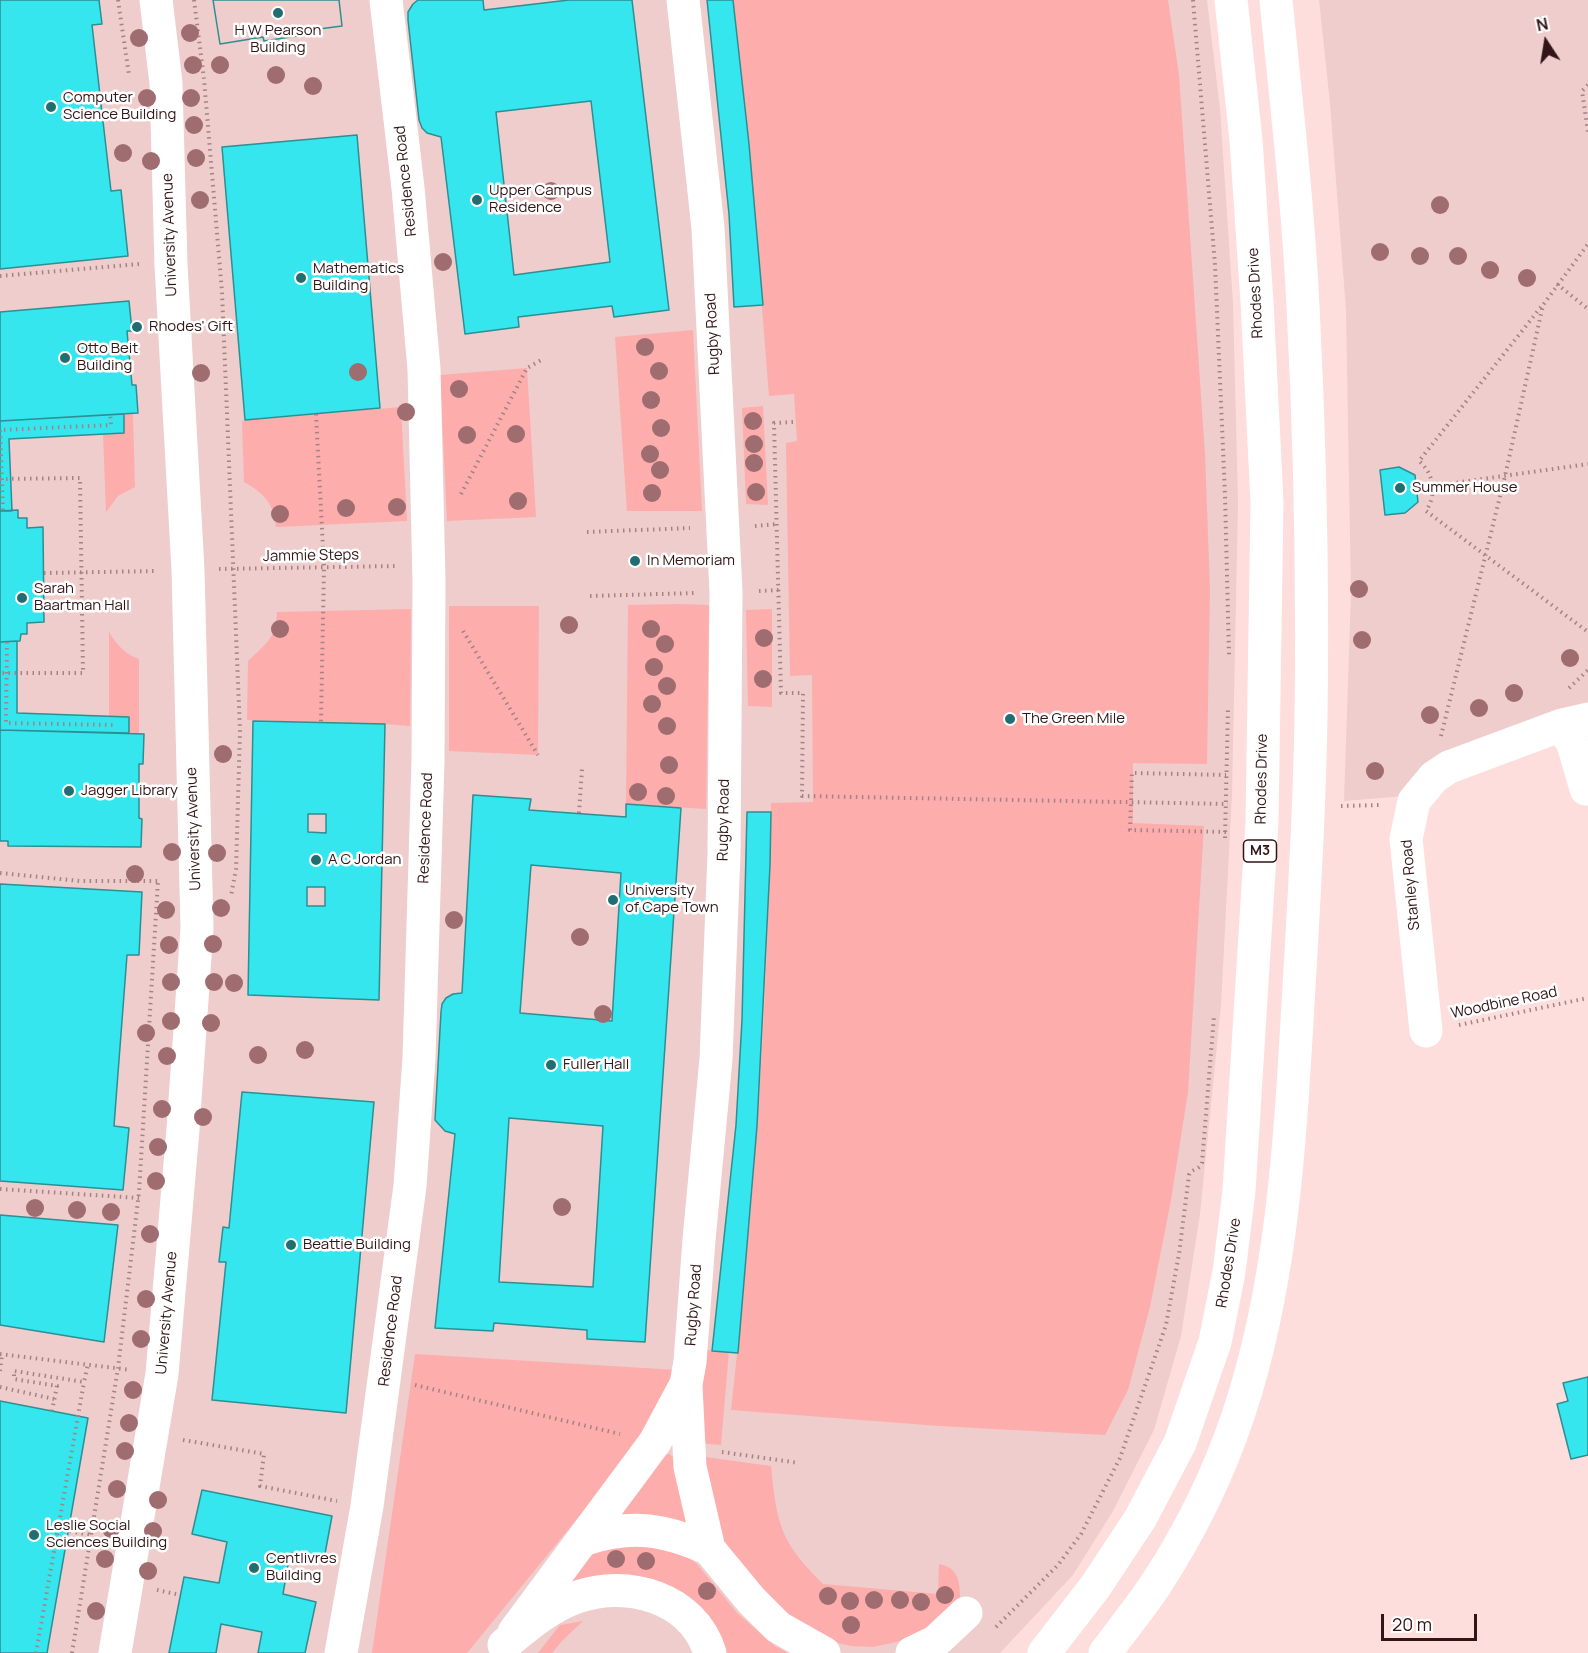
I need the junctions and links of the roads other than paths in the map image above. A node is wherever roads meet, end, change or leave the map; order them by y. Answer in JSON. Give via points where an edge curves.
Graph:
{"nodes":[{"id":1,"x":156,"y":0,"type":"edge"},
{"id":2,"x":386,"y":0,"type":"edge"},
{"id":3,"x":683,"y":0,"type":"edge"},
{"id":4,"x":1232,"y":0,"type":"edge"},
{"id":5,"x":1276,"y":0,"type":"edge"},
{"id":6,"x":1588,"y":705,"type":"edge"},
{"id":7,"x":1575,"y":722,"type":"edge"},
{"id":8,"x":1586,"y":789,"type":"dead end"},
{"id":9,"x":1426,"y":1031,"type":"road end"},
{"id":10,"x":686,"y":1384,"type":"junction"},
{"id":11,"x":585,"y":1539,"type":"junction"},
{"id":12,"x":709,"y":1549,"type":"junction"},
{"id":13,"x":966,"y":1613,"type":"dead end"},
{"id":14,"x":501,"y":1649,"type":"edge"},
{"id":15,"x":115,"y":1653,"type":"edge"},
{"id":16,"x":340,"y":1653,"type":"edge"},
{"id":17,"x":710,"y":1653,"type":"edge"},
{"id":18,"x":824,"y":1653,"type":"edge"},
{"id":19,"x":912,"y":1653,"type":"edge"},
{"id":20,"x":1044,"y":1653,"type":"edge"},
{"id":21,"x":1105,"y":1653,"type":"edge"}],
"edges":[{"from":1,"to":15,"type":"main road","name":"University Avenue","via":[[166,83],[171,265],[188,570],[197,928],[162,1374]]},
{"from":2,"to":16,"type":"main road","name":"Residence Road","via":[[424,369],[428,761],[419,1058],[410,1186],[367,1506]]},
{"from":3,"to":10,"type":"main road","name":"Rugby Road","via":[[708,228],[726,592],[724,854],[716,1059]]},
{"from":4,"to":20,"type":"main road","name":"Rhodes Drive","number":"M3","via":[[1257,290],[1267,502],[1262,823],[1239,1191],[1215,1342],[1180,1443],[1140,1519],[1095,1587]]},
{"from":5,"to":21,"type":"main road","via":[[1303,302],[1311,713],[1295,1056],[1281,1217],[1261,1339],[1238,1418],[1214,1478],[1155,1585]]},
{"from":6,"to":7,"type":"main road","name":"Stanley Road"},
{"from":7,"to":8,"type":"main road","via":[[1573,744]]},
{"from":7,"to":9,"type":"main road","name":"Stanley Road","via":[[1449,767],[1434,777],[1414,801],[1406,839]]},
{"from":10,"to":11,"type":"main road","name":"Rugby Road","via":[[656,1442]]},
{"from":10,"to":12,"type":"main road","via":[[690,1467]]},
{"from":11,"to":12,"type":"main road","via":[[612,1531],[658,1532],[680,1536]]},
{"from":11,"to":14,"type":"main road","name":"Rugby Road"},
{"from":12,"to":18,"type":"main road","via":[[778,1627]]},
{"from":13,"to":19,"type":"main road","via":[[935,1642]]},
{"from":14,"to":17,"type":"main road","via":[[556,1607],[578,1597],[621,1590],[642,1593],[680,1609],[702,1634]]}]}
